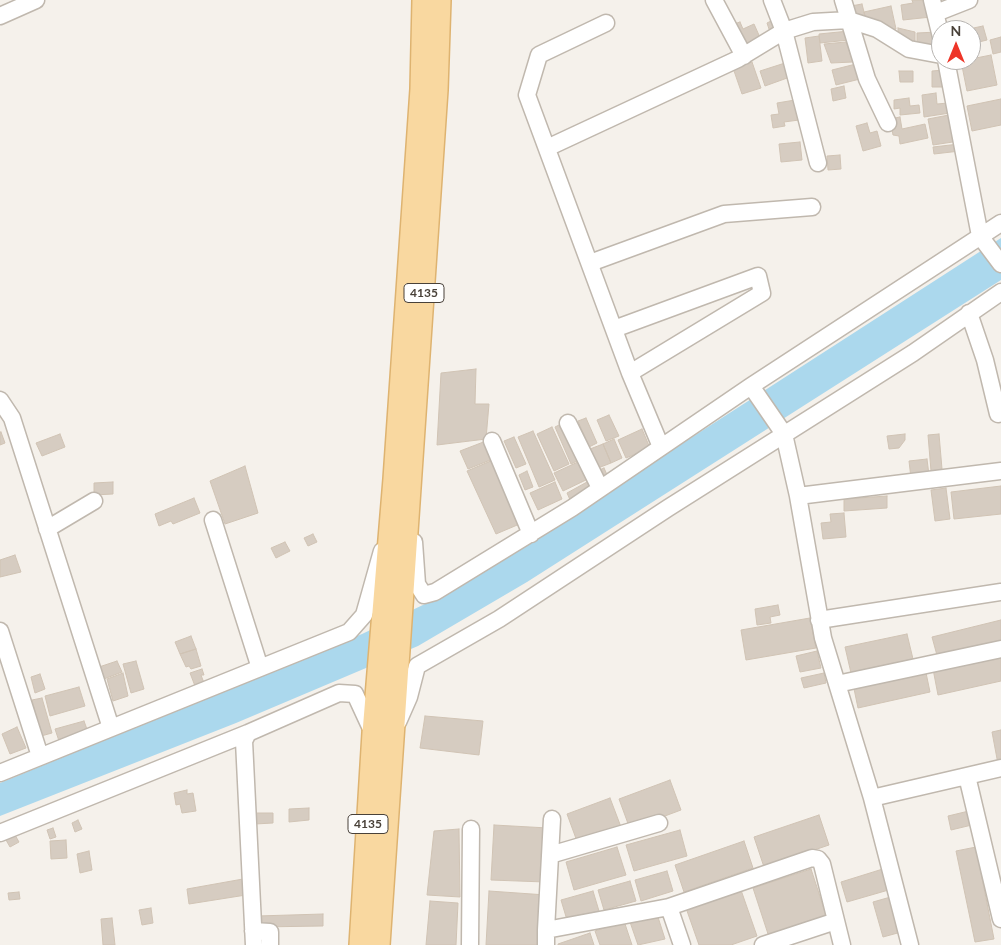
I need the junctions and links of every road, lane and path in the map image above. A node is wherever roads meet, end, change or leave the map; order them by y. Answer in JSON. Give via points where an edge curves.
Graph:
{"nodes":[{"id":1,"x":36,"y":0,"type":"edge"},
{"id":2,"x":423,"y":0,"type":"edge"},
{"id":3,"x":440,"y":0,"type":"edge"},
{"id":4,"x":714,"y":0,"type":"edge"},
{"id":5,"x":772,"y":0,"type":"edge"},
{"id":6,"x":842,"y":0,"type":"edge"},
{"id":7,"x":969,"y":0,"type":"edge"},
{"id":8,"x":934,"y":7,"type":"edge"},
{"id":9,"x":0,"y":16,"type":"edge"},
{"id":10,"x":850,"y":20,"type":"junction"},
{"id":11,"x":937,"y":20,"type":"edge"},
{"id":12,"x":606,"y":23,"type":"dead end"},
{"id":13,"x":784,"y":31,"type":"junction"},
{"id":14,"x":931,"y":53,"type":"edge"},
{"id":15,"x":744,"y":56,"type":"junction"},
{"id":16,"x":948,"y":70,"type":"edge"},
{"id":17,"x":888,"y":123,"type":"dead end"},
{"id":18,"x":547,"y":148,"type":"junction"},
{"id":19,"x":818,"y":163,"type":"dead end"},
{"id":20,"x":812,"y":207,"type":"dead end"},
{"id":21,"x":1001,"y":223,"type":"edge"},
{"id":22,"x":980,"y":236,"type":"junction"},
{"id":23,"x":590,"y":263,"type":"junction"},
{"id":24,"x":1001,"y":264,"type":"edge"},
{"id":25,"x":1001,"y":292,"type":"edge"},
{"id":26,"x":969,"y":313,"type":"junction"},
{"id":27,"x":614,"y":329,"type":"junction"},
{"id":28,"x":630,"y":373,"type":"junction"},
{"id":29,"x":751,"y":386,"type":"junction"},
{"id":30,"x":0,"y":400,"type":"edge"},
{"id":31,"x":998,"y":414,"type":"dead end"},
{"id":32,"x":568,"y":423,"type":"dead end"},
{"id":33,"x":784,"y":434,"type":"junction"},
{"id":34,"x":492,"y":440,"type":"dead end"},
{"id":35,"x":661,"y":447,"type":"junction"},
{"id":36,"x":1001,"y":471,"type":"edge"},
{"id":37,"x":411,"y":480,"type":"junction"},
{"id":38,"x":600,"y":488,"type":"junction"},
{"id":39,"x":798,"y":496,"type":"junction"},
{"id":40,"x":94,"y":501,"type":"dead end"},
{"id":41,"x":391,"y":519,"type":"junction"},
{"id":42,"x":213,"y":520,"type":"dead end"},
{"id":43,"x":47,"y":529,"type":"junction"},
{"id":44,"x":531,"y":534,"type":"junction"},
{"id":45,"x":395,"y":586,"type":"junction"},
{"id":46,"x":1001,"y":592,"type":"edge"},
{"id":47,"x":819,"y":620,"type":"junction"},
{"id":48,"x":0,"y":630,"type":"edge"},
{"id":49,"x":1001,"y":649,"type":"edge"},
{"id":50,"x":260,"y":668,"type":"junction"},
{"id":51,"x":837,"y":684,"type":"junction"},
{"id":52,"x":111,"y":728,"type":"junction"},
{"id":53,"x":248,"y":733,"type":"junction"},
{"id":54,"x":382,"y":734,"type":"junction"},
{"id":55,"x":40,"y":756,"type":"junction"},
{"id":56,"x":1001,"y":768,"type":"edge"},
{"id":57,"x":0,"y":773,"type":"edge"},
{"id":58,"x":966,"y":776,"type":"junction"},
{"id":59,"x":872,"y":798,"type":"junction"},
{"id":60,"x":552,"y":819,"type":"dead end"},
{"id":61,"x":659,"y":823,"type":"dead end"},
{"id":62,"x":471,"y":829,"type":"dead end"},
{"id":63,"x":0,"y":833,"type":"edge"},
{"id":64,"x":550,"y":855,"type":"junction"},
{"id":65,"x":669,"y":907,"type":"junction"},
{"id":66,"x":1001,"y":919,"type":"edge"},
{"id":67,"x":836,"y":922,"type":"junction"},
{"id":68,"x":546,"y":937,"type":"edge"},
{"id":69,"x":254,"y":938,"type":"edge"},
{"id":70,"x":270,"y":945,"type":"edge"},
{"id":71,"x":360,"y":945,"type":"edge"},
{"id":72,"x":379,"y":945,"type":"edge"},
{"id":73,"x":470,"y":945,"type":"edge"},
{"id":74,"x":682,"y":945,"type":"edge"},
{"id":75,"x":763,"y":945,"type":"edge"},
{"id":76,"x":842,"y":945,"type":"edge"},
{"id":77,"x":910,"y":945,"type":"edge"}],
"edges":[{"from":1,"to":9,"type":"street"},
{"from":2,"to":41,"type":"main road","number":"4135","via":[[421,89]]},
{"from":3,"to":37,"type":"main road","number":"4135","via":[[438,90]]},
{"from":4,"to":15,"type":"street"},
{"from":5,"to":13,"type":"street"},
{"from":6,"to":10,"type":"street"},
{"from":7,"to":8,"type":"street"},
{"from":8,"to":11,"type":"street"},
{"from":10,"to":13,"type":"street","via":[[813,22]]},
{"from":10,"to":14,"type":"street","via":[[877,29],[909,49]]},
{"from":10,"to":17,"type":"street","via":[[868,79]]},
{"from":12,"to":18,"type":"street","via":[[539,55],[527,95]]},
{"from":13,"to":15,"type":"street"},
{"from":13,"to":19,"type":"street"},
{"from":15,"to":18,"type":"street"},
{"from":16,"to":22,"type":"street"},
{"from":18,"to":23,"type":"street"},
{"from":20,"to":23,"type":"street","via":[[724,214]]},
{"from":21,"to":22,"type":"street"},
{"from":22,"to":24,"type":"street"},
{"from":22,"to":29,"type":"street"},
{"from":23,"to":27,"type":"street"},
{"from":25,"to":26,"type":"street"},
{"from":26,"to":31,"type":"street"},
{"from":26,"to":33,"type":"street","via":[[913,353]]},
{"from":27,"to":28,"type":"street"},
{"from":27,"to":28,"type":"street","via":[[758,276],[762,293]]},
{"from":28,"to":35,"type":"street"},
{"from":29,"to":33,"type":"street"},
{"from":29,"to":35,"type":"street"},
{"from":30,"to":43,"type":"street","via":[[12,418]]},
{"from":32,"to":38,"type":"street"},
{"from":33,"to":39,"type":"street"},
{"from":33,"to":54,"type":"street","via":[[499,619],[417,666],[409,697]]},
{"from":34,"to":44,"type":"street"},
{"from":35,"to":38,"type":"street"},
{"from":36,"to":39,"type":"street"},
{"from":37,"to":44,"type":"street","via":[[417,584],[424,595]]},
{"from":37,"to":45,"type":"main road","number":"4135"},
{"from":38,"to":44,"type":"street"},
{"from":39,"to":47,"type":"street"},
{"from":40,"to":43,"type":"street"},
{"from":41,"to":45,"type":"main road","number":"4135"},
{"from":41,"to":50,"type":"street","via":[[364,615],[349,632]]},
{"from":42,"to":50,"type":"street"},
{"from":43,"to":52,"type":"street"},
{"from":45,"to":54,"type":"main road","number":"4135"},
{"from":46,"to":47,"type":"street"},
{"from":47,"to":51,"type":"street"},
{"from":48,"to":55,"type":"street"},
{"from":49,"to":51,"type":"street"},
{"from":50,"to":52,"type":"street"},
{"from":51,"to":59,"type":"street"},
{"from":52,"to":55,"type":"street"},
{"from":53,"to":54,"type":"street","via":[[340,693],[355,694]]},
{"from":53,"to":63,"type":"street"},
{"from":53,"to":69,"type":"street","via":[[244,741]]},
{"from":54,"to":71,"type":"main road","number":"4135"},
{"from":54,"to":72,"type":"main road","number":"4135"},
{"from":55,"to":57,"type":"street"},
{"from":56,"to":58,"type":"street"},
{"from":58,"to":59,"type":"street"},
{"from":58,"to":66,"type":"street"},
{"from":59,"to":77,"type":"street"},
{"from":60,"to":64,"type":"street"},
{"from":61,"to":64,"type":"street"},
{"from":62,"to":73,"type":"street"},
{"from":64,"to":68,"type":"street"},
{"from":65,"to":67,"type":"street","via":[[812,858],[822,864]]},
{"from":65,"to":68,"type":"street"},
{"from":65,"to":74,"type":"street"},
{"from":67,"to":75,"type":"street"},
{"from":67,"to":76,"type":"street"},
{"from":69,"to":70,"type":"street","via":[[270,932]]}]}
